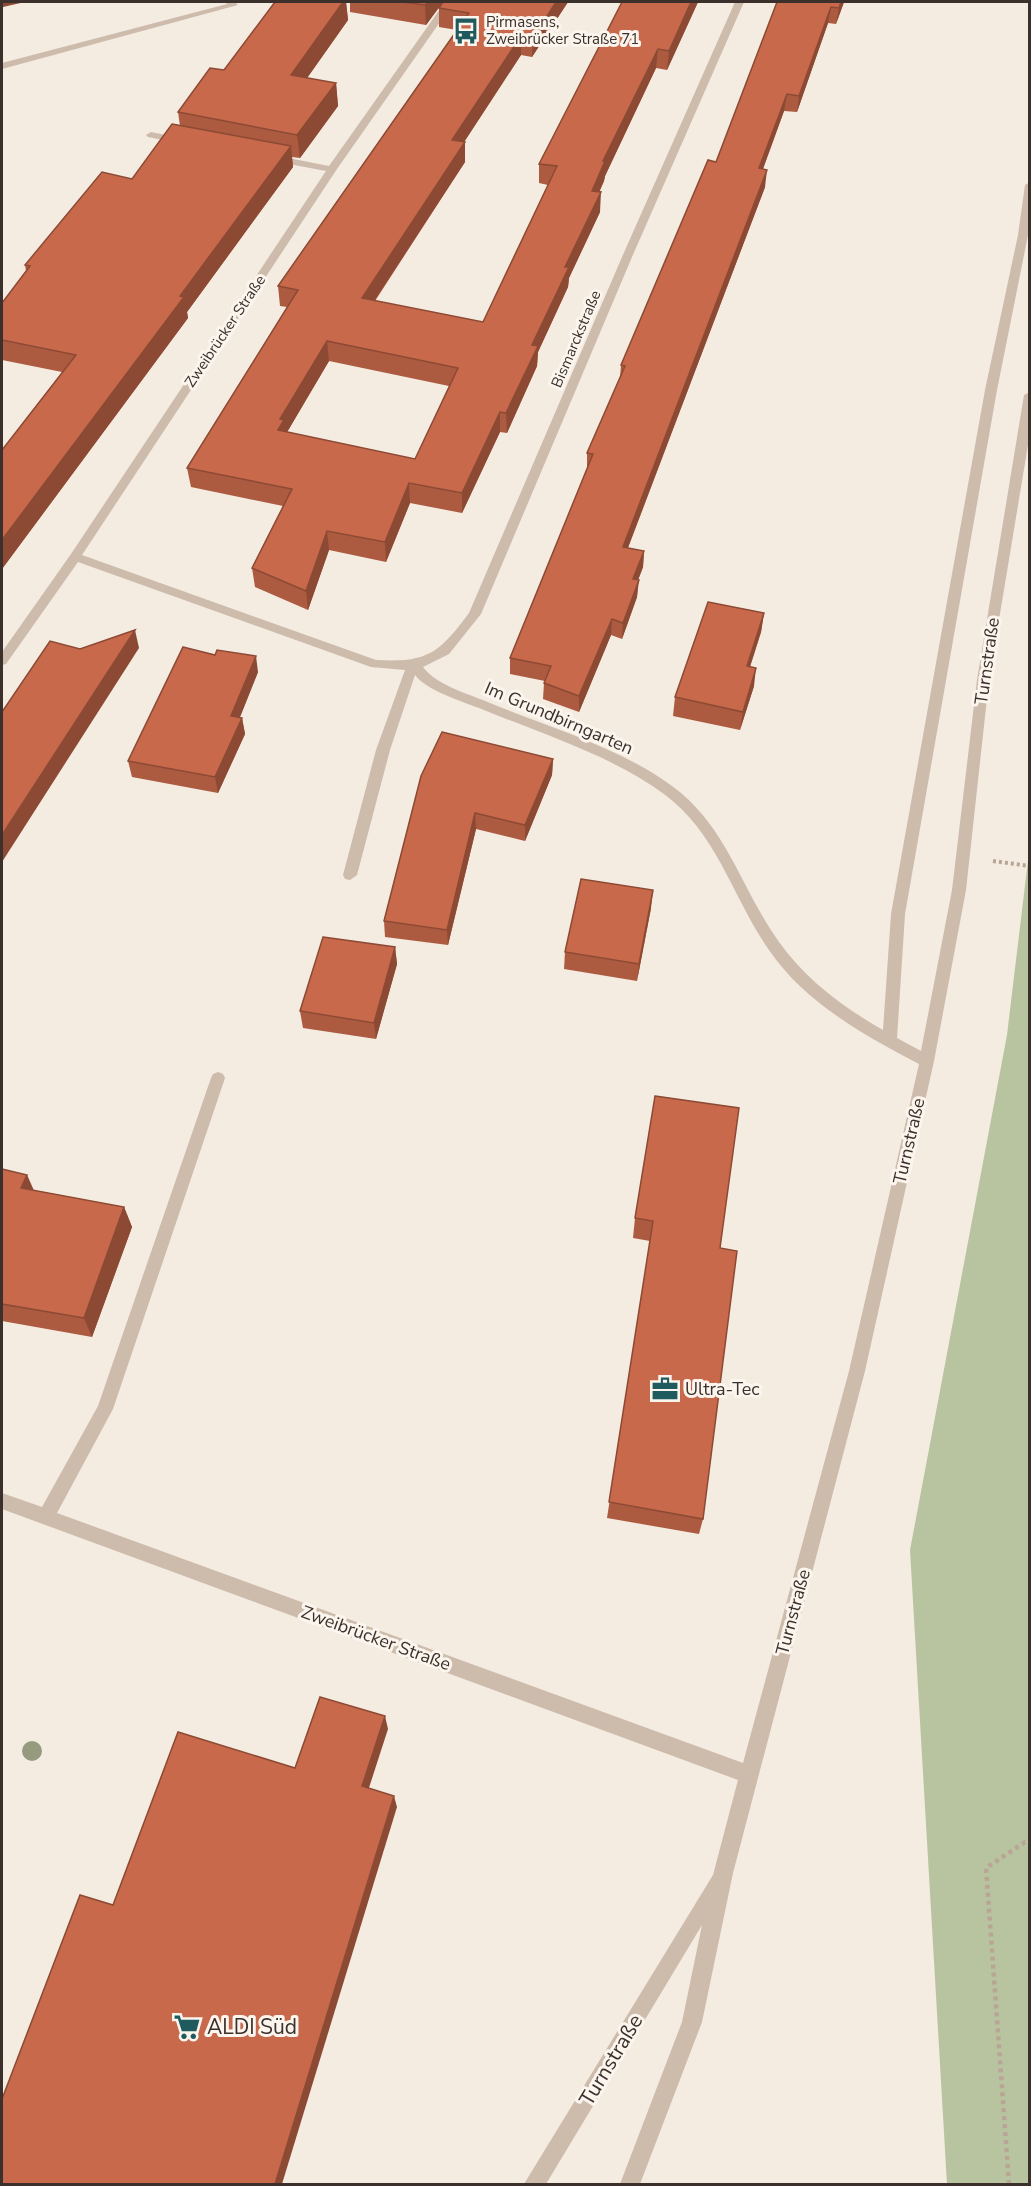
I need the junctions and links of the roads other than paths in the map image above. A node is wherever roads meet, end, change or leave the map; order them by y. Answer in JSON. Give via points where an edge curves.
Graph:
{"nodes":[{"id":1,"x":230,"y":2,"type":"edge"},
{"id":2,"x":449,"y":2,"type":"edge"},
{"id":3,"x":740,"y":2,"type":"edge"},
{"id":4,"x":2,"y":66,"type":"edge"},
{"id":5,"x":151,"y":135,"type":"dead end"},
{"id":6,"x":196,"y":144,"type":"edge"},
{"id":7,"x":264,"y":156,"type":"edge"},
{"id":8,"x":332,"y":169,"type":"junction"},
{"id":9,"x":1029,"y":184,"type":"edge"},
{"id":10,"x":1029,"y":395,"type":"edge"},
{"id":11,"x":75,"y":557,"type":"junction"},
{"id":12,"x":7,"y":645,"type":"edge"},
{"id":13,"x":2,"y":661,"type":"edge"},
{"id":14,"x":415,"y":666,"type":"junction"},
{"id":15,"x":350,"y":874,"type":"dead end"},
{"id":16,"x":889,"y":1042,"type":"junction"},
{"id":17,"x":927,"y":1061,"type":"junction"},
{"id":18,"x":219,"y":1078,"type":"dead end"},
{"id":19,"x":2,"y":1501,"type":"edge"},
{"id":20,"x":45,"y":1518,"type":"junction"},
{"id":21,"x":751,"y":1775,"type":"junction"},
{"id":22,"x":723,"y":1873,"type":"junction"},
{"id":23,"x":534,"y":2184,"type":"edge"},
{"id":24,"x":630,"y":2184,"type":"edge"}],
"edges":[{"from":1,"to":4,"type":"street","via":[[233,5]]},
{"from":2,"to":8,"type":"street","name":"Zweibrücker Straße"},
{"from":3,"to":14,"type":"street","name":"Bismarckstraße","via":[[475,614],[440,655]]},
{"from":5,"to":6,"type":"street"},
{"from":7,"to":8,"type":"street"},
{"from":8,"to":11,"type":"street","name":"Zweibrücker Straße"},
{"from":9,"to":16,"type":"street","via":[[1023,235],[991,390],[898,914]]},
{"from":10,"to":17,"type":"street","name":"Turnstraße","via":[[983,680],[959,890]]},
{"from":11,"to":12,"type":"street","name":"Zweibrücker Straße"},
{"from":11,"to":14,"type":"street","via":[[375,663]]},
{"from":12,"to":13,"type":"street","name":"Zweibrücker Straße"},
{"from":14,"to":15,"type":"street","via":[[408,675],[383,750]]},
{"from":14,"to":16,"type":"street","name":"Im Grundbirngarten","via":[[424,678],[624,764],[676,797],[714,836],[788,967],[804,984]]},
{"from":16,"to":17,"type":"street","name":"Im Grundbirngarten"},
{"from":17,"to":21,"type":"street","name":"Turnstraße","via":[[857,1371]]},
{"from":18,"to":20,"type":"street","via":[[105,1410]]},
{"from":19,"to":20,"type":"street","name":"Zweibrücker Straße"},
{"from":20,"to":21,"type":"street","name":"Zweibrücker Straße"},
{"from":21,"to":22,"type":"street","name":"Turnstraße"},
{"from":22,"to":23,"type":"street","name":"Turnstraße"},
{"from":22,"to":24,"type":"street","name":"Turnstraße","via":[[692,2022]]}]}
